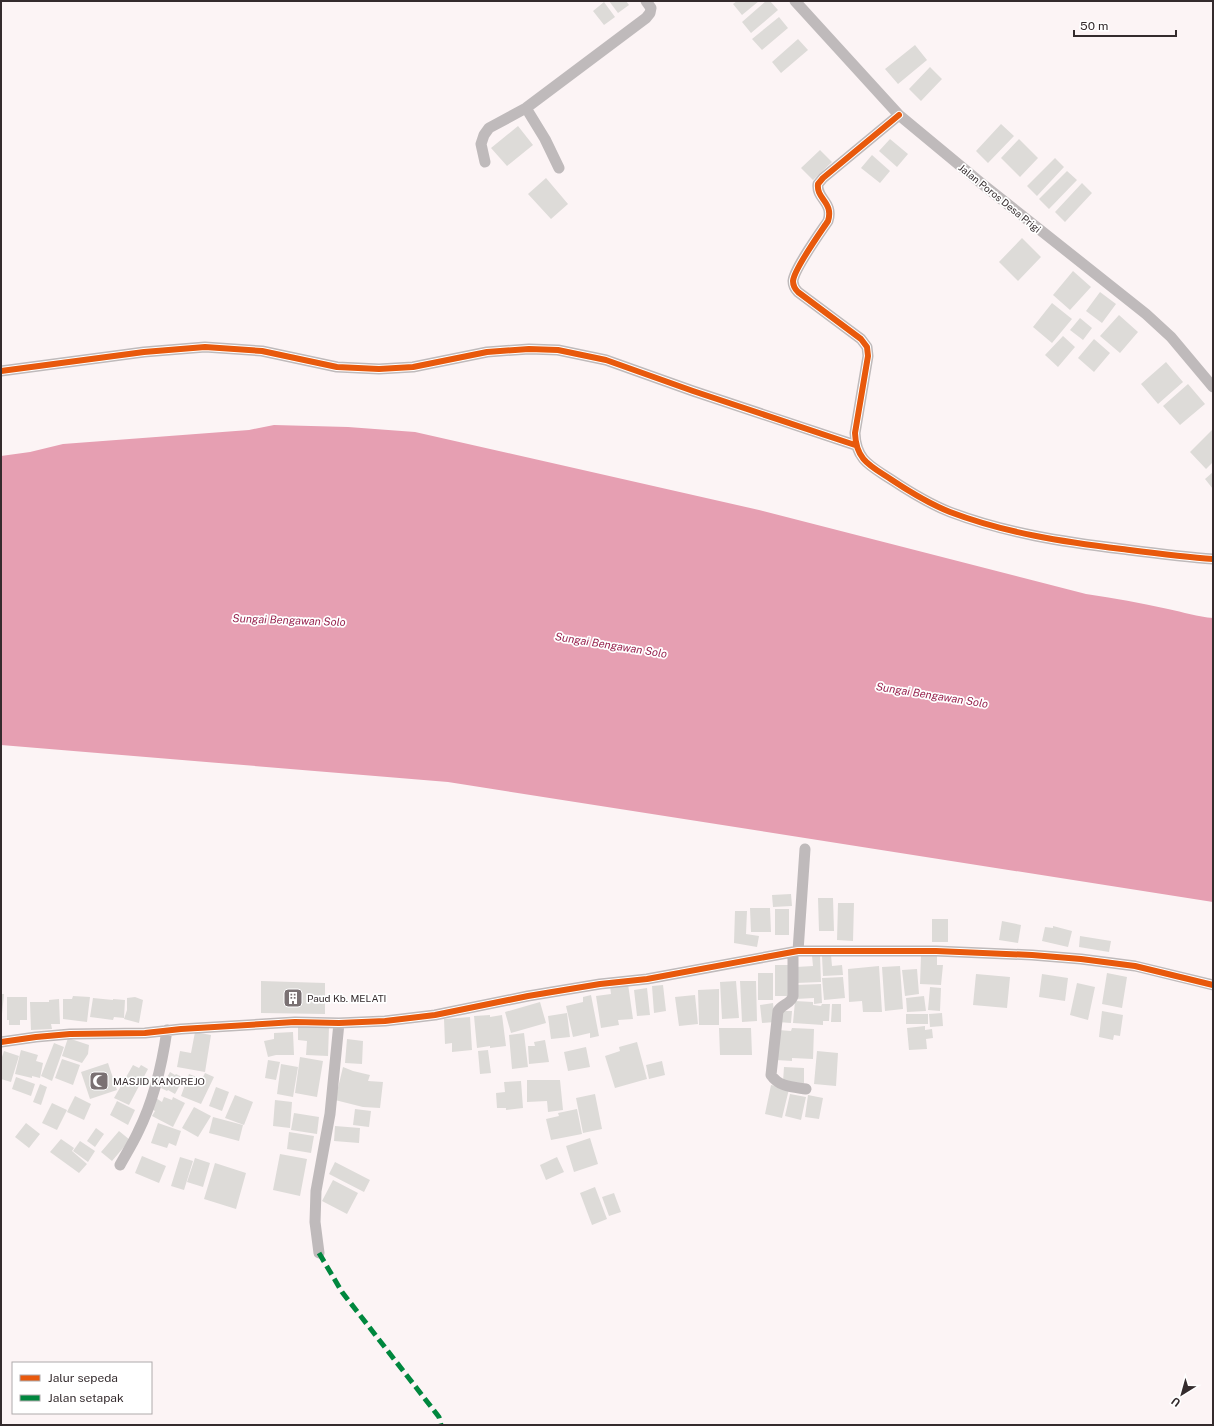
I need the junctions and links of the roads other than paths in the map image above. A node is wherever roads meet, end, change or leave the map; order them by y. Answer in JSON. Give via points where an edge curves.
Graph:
{"nodes":[{"id":1,"x":646,"y":1,"type":"edge"},
{"id":2,"x":795,"y":1,"type":"edge"},
{"id":3,"x":526,"y":108,"type":"junction"},
{"id":4,"x":899,"y":115,"type":"junction"},
{"id":5,"x":485,"y":162,"type":"dead end"},
{"id":6,"x":559,"y":168,"type":"dead end"},
{"id":7,"x":1,"y":371,"type":"edge"},
{"id":8,"x":1213,"y":387,"type":"edge"},
{"id":9,"x":855,"y":445,"type":"junction"},
{"id":10,"x":1213,"y":559,"type":"edge"},
{"id":11,"x":805,"y":849,"type":"dead end"},
{"id":12,"x":796,"y":951,"type":"junction"},
{"id":13,"x":1213,"y":985,"type":"edge"},
{"id":14,"x":339,"y":1023,"type":"junction"},
{"id":15,"x":167,"y":1030,"type":"junction"},
{"id":16,"x":1,"y":1042,"type":"edge"},
{"id":17,"x":806,"y":1089,"type":"dead end"},
{"id":18,"x":120,"y":1164,"type":"dead end"},
{"id":19,"x":319,"y":1253,"type":"dead end"}],
"edges":[{"from":1,"to":3,"type":"street","via":[[651,8],[646,18]]},
{"from":2,"to":4,"type":"street","name":"Jalan Poros Desa Prigi"},
{"from":3,"to":5,"type":"street","via":[[489,128],[481,144]]},
{"from":3,"to":6,"type":"street"},
{"from":4,"to":8,"type":"street","name":"Jalan Poros Desa Prigi","via":[[1146,314],[1171,337]]},
{"from":4,"to":9,"type":"street","via":[[818,184],[819,193],[830,212],[828,221],[800,264],[793,283],[798,292],[861,339],[867,347],[868,356],[854,433]]},
{"from":7,"to":9,"type":"street","via":[[144,352],[205,348],[262,351],[337,367],[379,369],[413,367],[487,352],[558,350],[606,360]]},
{"from":9,"to":10,"type":"street","via":[[861,457],[871,466],[910,492],[949,512],[998,528],[1094,546]]},
{"from":11,"to":12,"type":"street"},
{"from":12,"to":13,"type":"street","via":[[936,951],[1032,955],[1135,966]]},
{"from":12,"to":14,"type":"street","via":[[647,979],[528,996],[435,1015]]},
{"from":12,"to":17,"type":"street","via":[[793,996],[778,1011],[771,1075],[782,1085]]},
{"from":14,"to":15,"type":"street","via":[[295,1022]]},
{"from":14,"to":19,"type":"street","via":[[330,1114],[316,1191],[314,1222]]},
{"from":15,"to":16,"type":"street","via":[[145,1033],[70,1034]]},
{"from":15,"to":18,"type":"street","via":[[153,1096],[138,1132]]}]}
